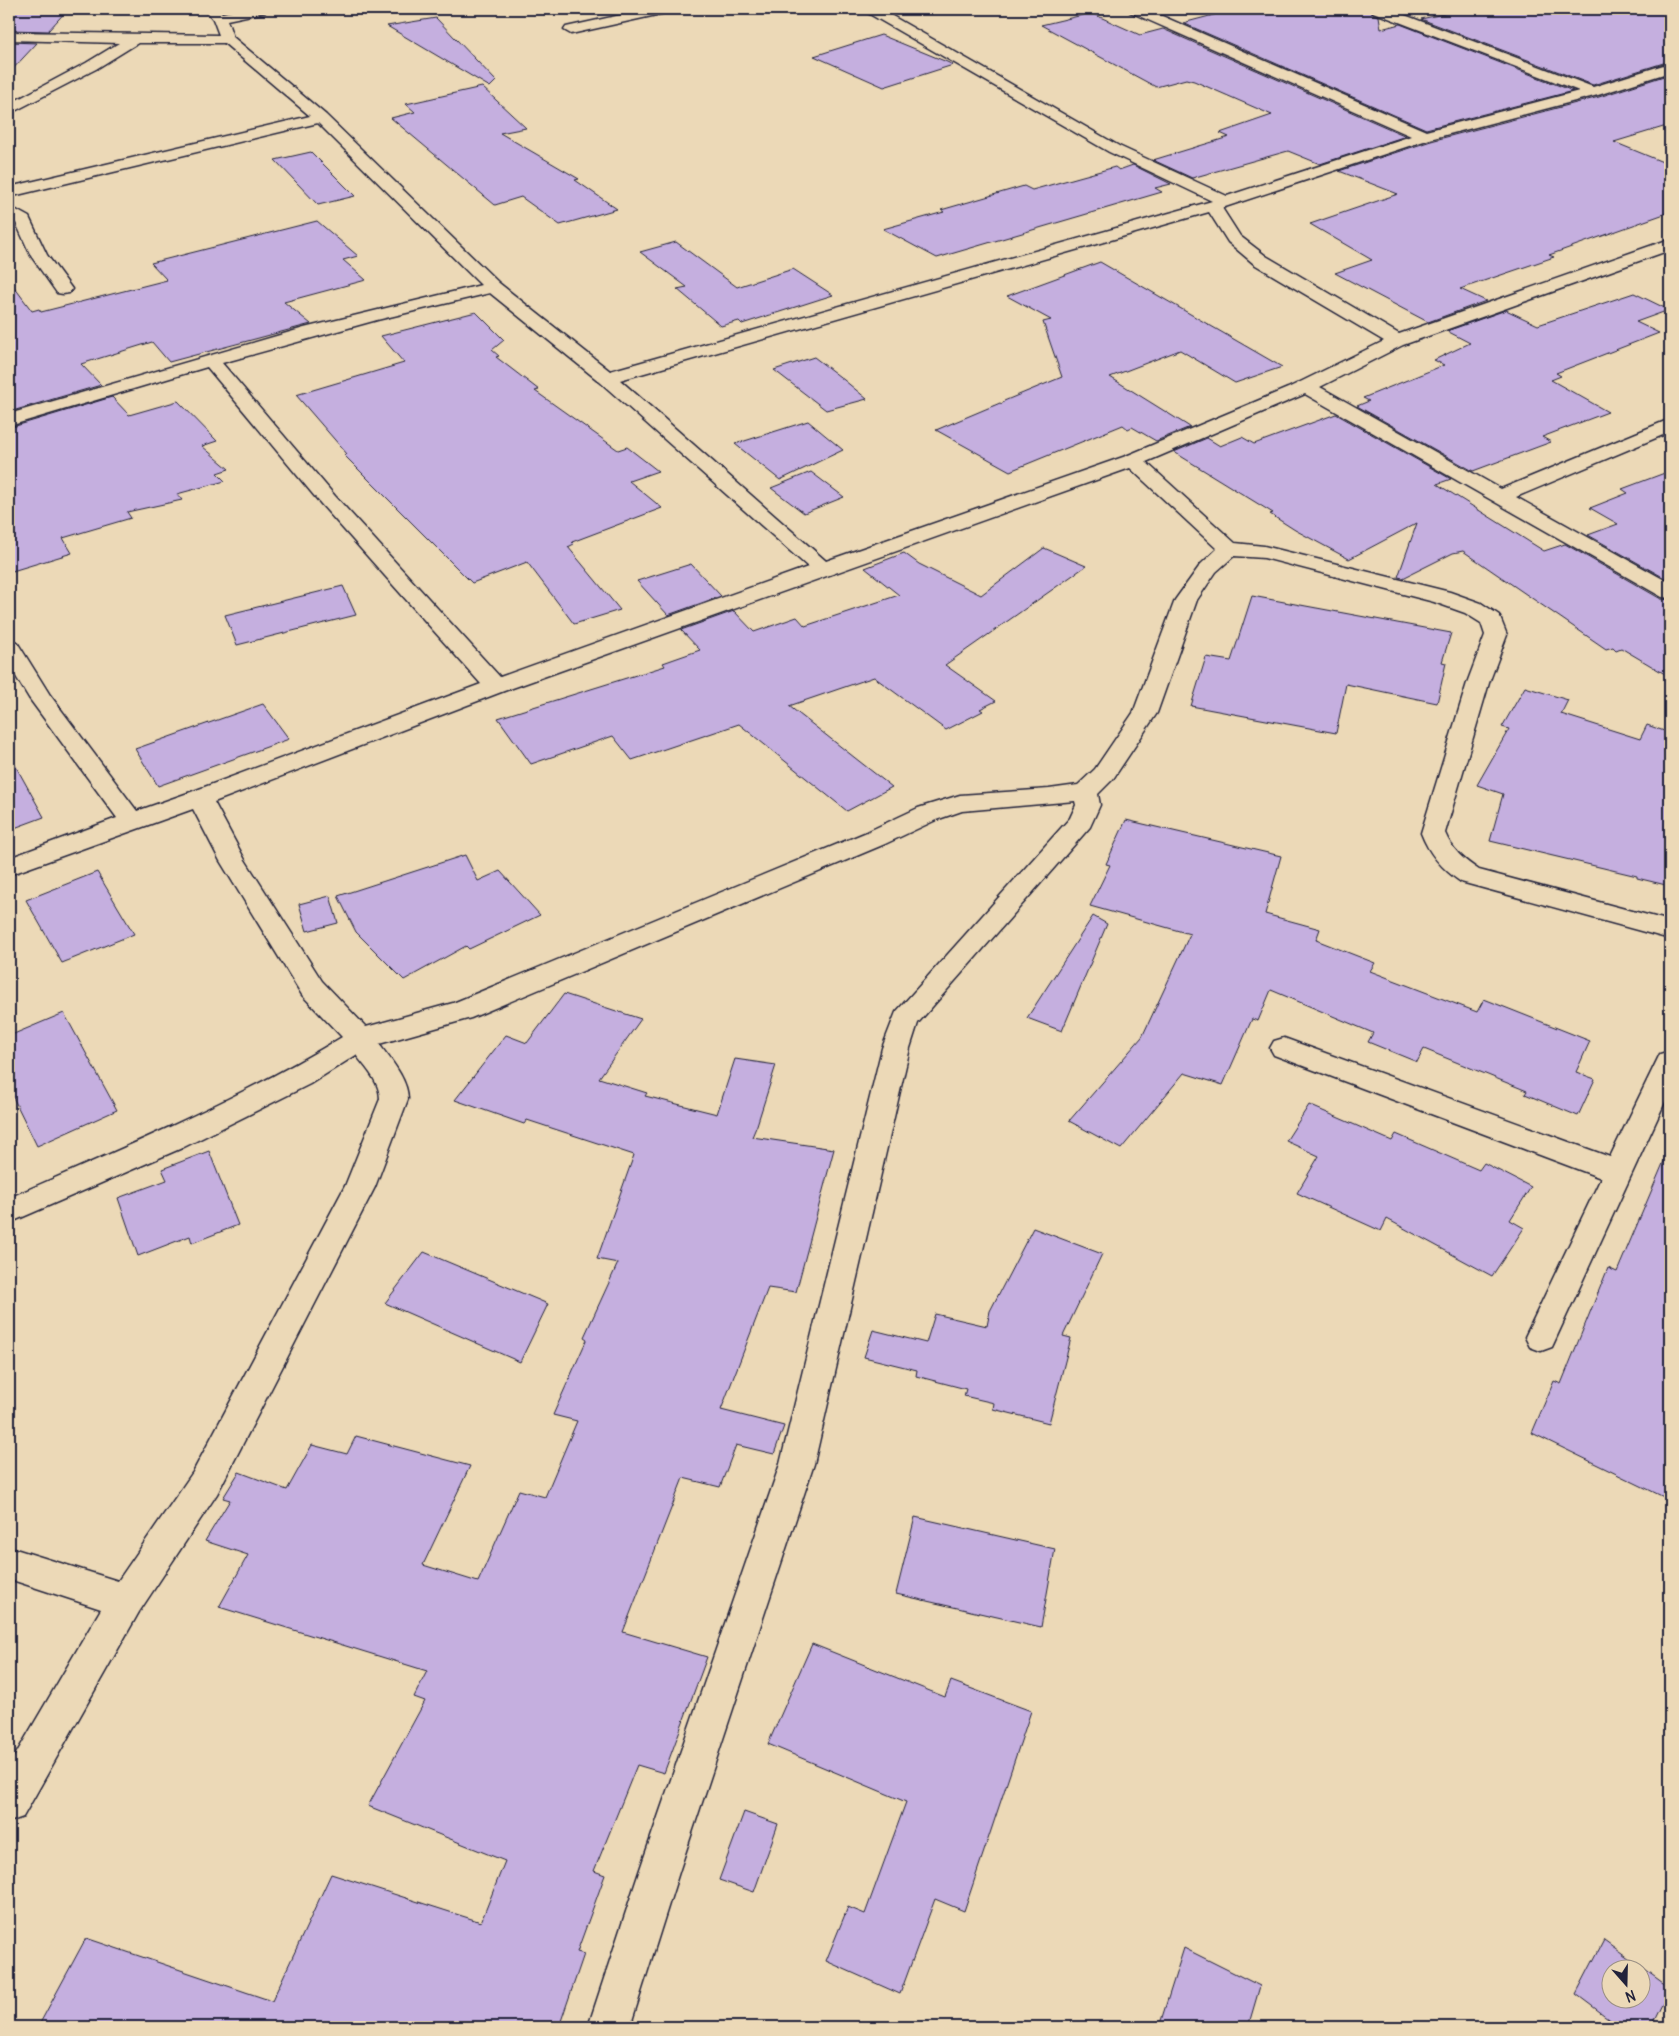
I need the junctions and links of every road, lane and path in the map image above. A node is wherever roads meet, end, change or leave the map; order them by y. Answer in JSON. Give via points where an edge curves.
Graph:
{"nodes":[{"id":1,"x":260,"y":9,"type":"edge"},
{"id":2,"x":665,"y":9,"type":"edge"},
{"id":3,"x":871,"y":9,"type":"edge"},
{"id":4,"x":1135,"y":9,"type":"edge"},
{"id":5,"x":1405,"y":9,"type":"edge"},
{"id":6,"x":1383,"y":11,"type":"edge"},
{"id":7,"x":215,"y":13,"type":"edge"},
{"id":8,"x":572,"y":30,"type":"dead end"},
{"id":9,"x":9,"y":36,"type":"edge"},
{"id":10,"x":135,"y":39,"type":"junction"},
{"id":11,"x":228,"y":39,"type":"junction"},
{"id":12,"x":1670,"y":68,"type":"edge"},
{"id":13,"x":1593,"y":92,"type":"junction"},
{"id":14,"x":9,"y":110,"type":"edge"},
{"id":15,"x":321,"y":118,"type":"junction"},
{"id":16,"x":1425,"y":136,"type":"junction"},
{"id":17,"x":9,"y":192,"type":"edge"},
{"id":18,"x":1220,"y":204,"type":"junction"},
{"id":19,"x":9,"y":211,"type":"edge"},
{"id":20,"x":1670,"y":244,"type":"edge"},
{"id":21,"x":492,"y":288,"type":"junction"},
{"id":22,"x":63,"y":289,"type":"dead end"},
{"id":23,"x":1397,"y":341,"type":"junction"},
{"id":24,"x":211,"y":361,"type":"junction"},
{"id":25,"x":607,"y":378,"type":"junction"},
{"id":26,"x":1306,"y":387,"type":"junction"},
{"id":27,"x":9,"y":420,"type":"edge"},
{"id":28,"x":1670,"y":425,"type":"edge"},
{"id":29,"x":1133,"y":460,"type":"junction"},
{"id":30,"x":1501,"y":496,"type":"junction"},
{"id":31,"x":1229,"y":549,"type":"junction"},
{"id":32,"x":823,"y":569,"type":"junction"},
{"id":33,"x":1670,"y":592,"type":"edge"},
{"id":34,"x":9,"y":647,"type":"edge"},
{"id":35,"x":496,"y":686,"type":"junction"},
{"id":36,"x":1085,"y":792,"type":"junction"},
{"id":37,"x":200,"y":798,"type":"junction"},
{"id":38,"x":132,"y":821,"type":"junction"},
{"id":39,"x":9,"y":867,"type":"edge"},
{"id":40,"x":1670,"y":930,"type":"edge"},
{"id":41,"x":360,"y":1039,"type":"junction"},
{"id":42,"x":1284,"y":1048,"type":"dead end"},
{"id":43,"x":1670,"y":1061,"type":"edge"},
{"id":44,"x":1618,"y":1172,"type":"junction"},
{"id":45,"x":9,"y":1211,"type":"edge"},
{"id":46,"x":1541,"y":1337,"type":"dead end"},
{"id":47,"x":9,"y":1563,"type":"edge"},
{"id":48,"x":126,"y":1600,"type":"junction"},
{"id":49,"x":9,"y":1803,"type":"edge"},
{"id":50,"x":609,"y":2027,"type":"edge"}],
"edges":[{"from":1,"to":7,"type":"street"},
{"from":2,"to":8,"type":"street"},
{"from":3,"to":18,"type":"street","via":[[1114,149]]},
{"from":4,"to":16,"type":"street"},
{"from":5,"to":6,"type":"street"},
{"from":6,"to":13,"type":"street"},
{"from":7,"to":11,"type":"street"},
{"from":9,"to":10,"type":"street"},
{"from":10,"to":11,"type":"street"},
{"from":10,"to":14,"type":"street"},
{"from":11,"to":15,"type":"street"},
{"from":12,"to":13,"type":"street"},
{"from":13,"to":16,"type":"street"},
{"from":15,"to":17,"type":"street"},
{"from":15,"to":21,"type":"street"},
{"from":16,"to":18,"type":"street"},
{"from":18,"to":23,"type":"street","via":[[1234,239],[1260,260]]},
{"from":18,"to":25,"type":"street"},
{"from":19,"to":22,"type":"street","via":[[23,220],[39,256]]},
{"from":20,"to":23,"type":"street"},
{"from":21,"to":24,"type":"street","via":[[410,306]]},
{"from":21,"to":25,"type":"street"},
{"from":23,"to":26,"type":"street"},
{"from":24,"to":27,"type":"street"},
{"from":24,"to":35,"type":"street","via":[[328,500]]},
{"from":25,"to":32,"type":"street"},
{"from":26,"to":29,"type":"street"},
{"from":26,"to":30,"type":"street"},
{"from":28,"to":30,"type":"street"},
{"from":29,"to":31,"type":"street"},
{"from":29,"to":32,"type":"street"},
{"from":30,"to":33,"type":"street"},
{"from":31,"to":36,"type":"street","via":[[1208,568],[1186,600],[1145,713],[1104,774]]},
{"from":31,"to":40,"type":"street","via":[[1264,552],[1442,597],[1473,608],[1491,620],[1496,635],[1478,683],[1433,833],[1437,844],[1451,864],[1470,876]]},
{"from":32,"to":35,"type":"street"},
{"from":34,"to":38,"type":"street","via":[[40,698]]},
{"from":35,"to":37,"type":"street"},
{"from":36,"to":41,"type":"street","via":[[960,802],[461,1011]]},
{"from":36,"to":50,"type":"street","via":[[1088,805],[1081,821],[906,1019],[896,1048],[797,1464]]},
{"from":37,"to":38,"type":"street"},
{"from":37,"to":41,"type":"street","via":[[233,861],[312,988]]},
{"from":38,"to":39,"type":"street"},
{"from":41,"to":45,"type":"street","via":[[300,1076],[172,1140]]},
{"from":41,"to":48,"type":"street","via":[[394,1092],[394,1100],[360,1187],[205,1483]]},
{"from":42,"to":44,"type":"street"},
{"from":43,"to":44,"type":"street"},
{"from":44,"to":46,"type":"street"},
{"from":47,"to":48,"type":"street"},
{"from":48,"to":49,"type":"street"}]}
